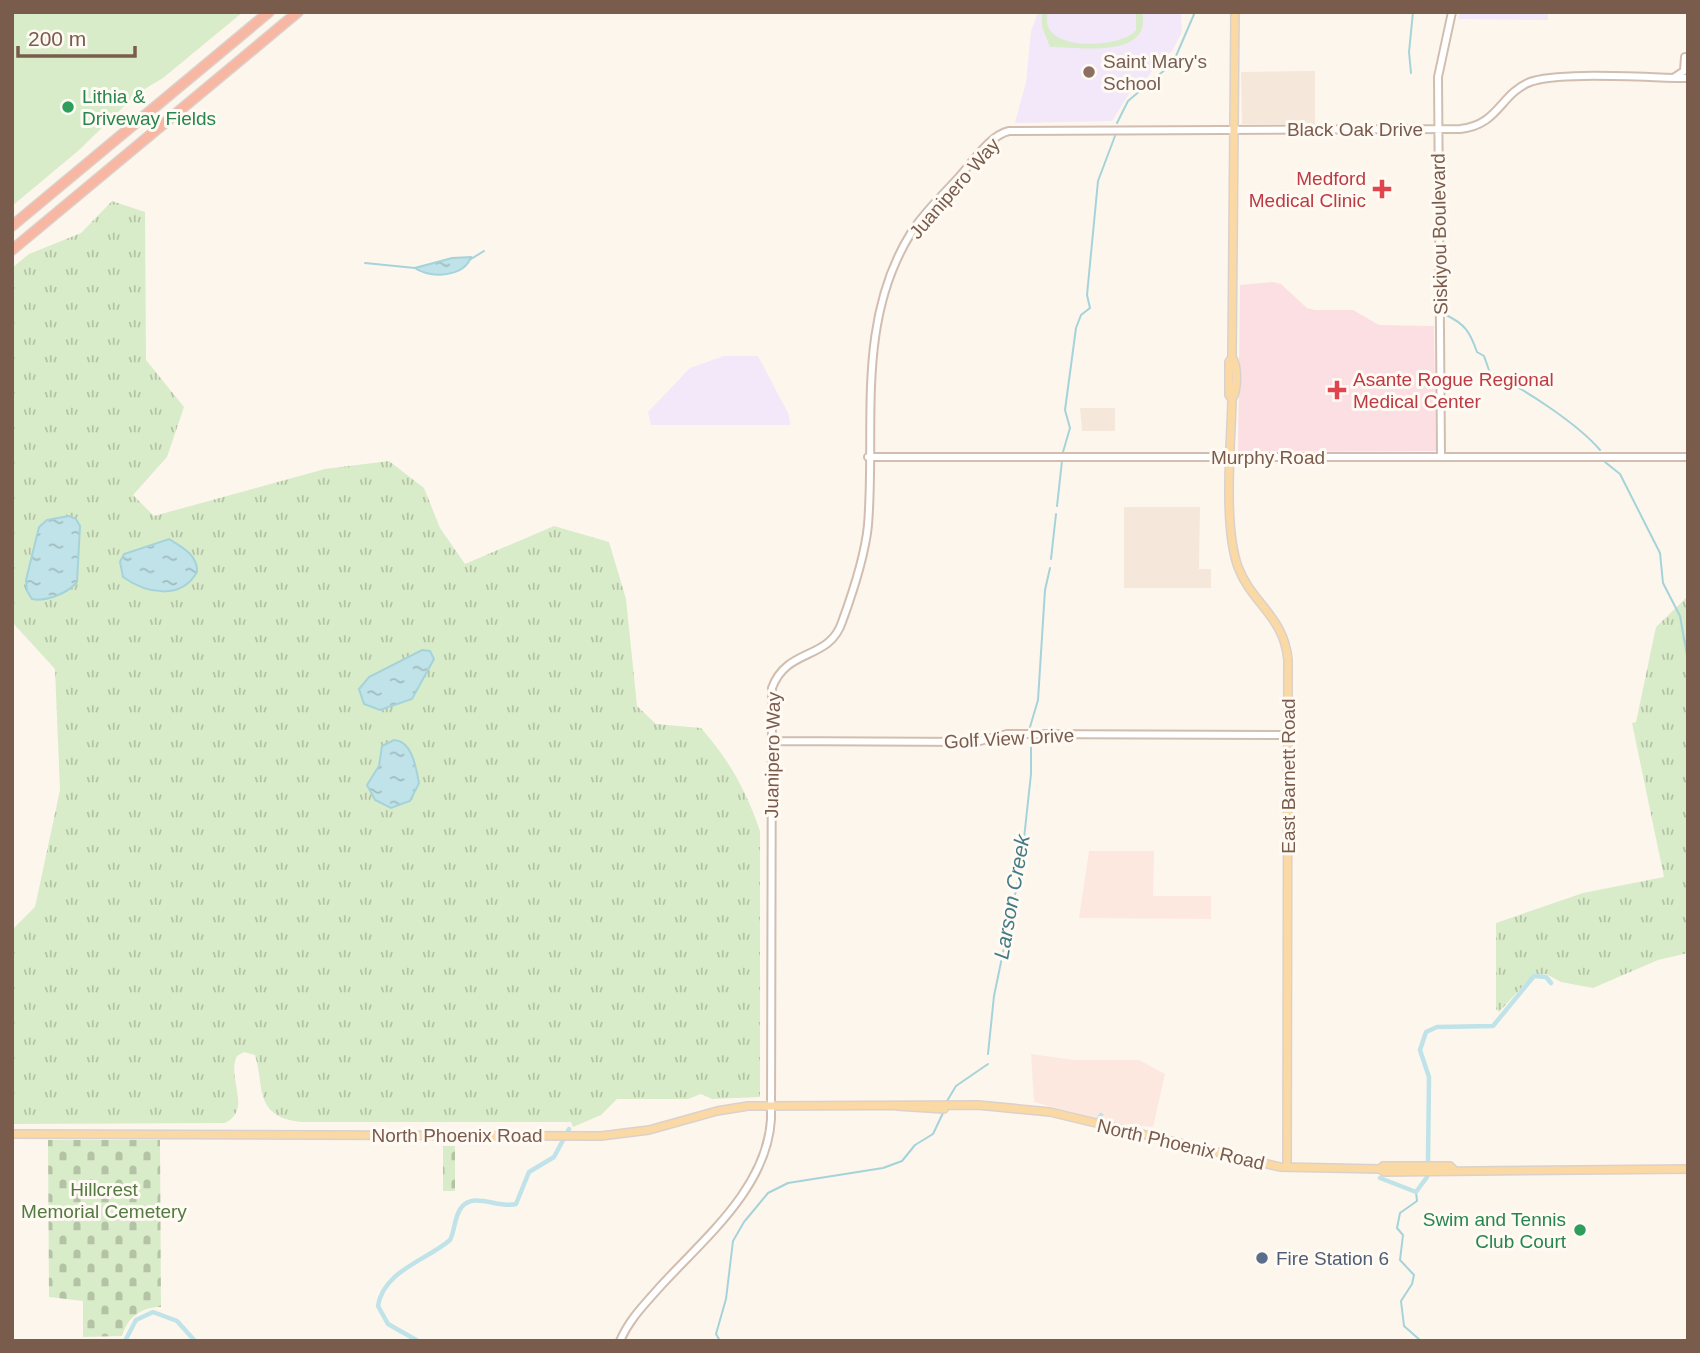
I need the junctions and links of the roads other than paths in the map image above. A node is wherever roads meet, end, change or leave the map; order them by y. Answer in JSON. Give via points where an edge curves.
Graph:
{"nodes":[{"id":1,"x":270,"y":12,"type":"edge"},
{"id":2,"x":298,"y":12,"type":"edge"},
{"id":3,"x":1235,"y":12,"type":"edge"},
{"id":4,"x":1452,"y":12,"type":"edge"},
{"id":5,"x":1685,"y":57,"type":"dead end"},
{"id":6,"x":1671,"y":78,"type":"junction"},
{"id":7,"x":1688,"y":78,"type":"edge"},
{"id":8,"x":1233,"y":129,"type":"junction"},
{"id":9,"x":1438,"y":129,"type":"junction"},
{"id":10,"x":1004,"y":132,"type":"joint"},
{"id":11,"x":12,"y":226,"type":"edge"},
{"id":12,"x":12,"y":250,"type":"edge"},
{"id":13,"x":868,"y":457,"type":"junction"},
{"id":14,"x":1231,"y":457,"type":"junction"},
{"id":15,"x":1441,"y":457,"type":"junction"},
{"id":16,"x":1688,"y":457,"type":"edge"},
{"id":17,"x":1288,"y":735,"type":"junction"},
{"id":18,"x":772,"y":741,"type":"junction"},
{"id":19,"x":771,"y":1105,"type":"junction"},
{"id":20,"x":12,"y":1134,"type":"edge"},
{"id":21,"x":1287,"y":1167,"type":"junction"},
{"id":22,"x":1688,"y":1169,"type":"edge"},
{"id":23,"x":620,"y":1341,"type":"edge"}],
"edges":[{"from":1,"to":11,"type":"highway"},
{"from":2,"to":12,"type":"highway"},
{"from":3,"to":8,"type":"main road","name":"East Barnett Road"},
{"from":4,"to":9,"type":"street","name":"Siskiyou Boulevard","via":[[1439,64]]},
{"from":5,"to":6,"type":"street","via":[[1684,72]]},
{"from":6,"to":7,"type":"street","name":"Black Oak Drive"},
{"from":6,"to":9,"type":"street","name":"Black Oak Drive","via":[[1540,79],[1517,90],[1485,122],[1467,129]]},
{"from":8,"to":9,"type":"street","name":"Black Oak Drive"},
{"from":8,"to":10,"type":"street","name":"Black Oak Drive"},
{"from":8,"to":14,"type":"main road","name":"East Barnett Road"},
{"from":9,"to":15,"type":"street","name":"Siskiyou Boulevard"},
{"from":10,"to":13,"type":"street","name":"Juanipero Way","via":[[916,225],[904,245],[873,346]]},
{"from":13,"to":14,"type":"street","name":"Murphy Road"},
{"from":13,"to":18,"type":"street","name":"Juanipero Way","via":[[867,529],[843,621],[827,645],[796,658],[779,673],[772,690]]},
{"from":14,"to":15,"type":"street","name":"Murphy Road"},
{"from":14,"to":17,"type":"main road","name":"East Barnett Road","via":[[1233,550],[1241,575],[1275,618],[1286,643]]},
{"from":15,"to":16,"type":"street","name":"Murphy Road"},
{"from":17,"to":18,"type":"street","name":"Golf View Drive","via":[[1007,734],[976,742]]},
{"from":17,"to":21,"type":"main road","name":"East Barnett Road"},
{"from":18,"to":19,"type":"street","name":"Juanipero Way"},
{"from":19,"to":20,"type":"main road","name":"North Phoenix Road","via":[[728,1108],[634,1133],[576,1136]]},
{"from":19,"to":21,"type":"main road","name":"North Phoenix Road","via":[[1050,1112]]},
{"from":19,"to":23,"type":"street","name":"Juanipero Way","via":[[768,1144],[753,1179],[627,1326]]},
{"from":21,"to":22,"type":"main road","name":"North Phoenix Road","via":[[1384,1172]]}]}
